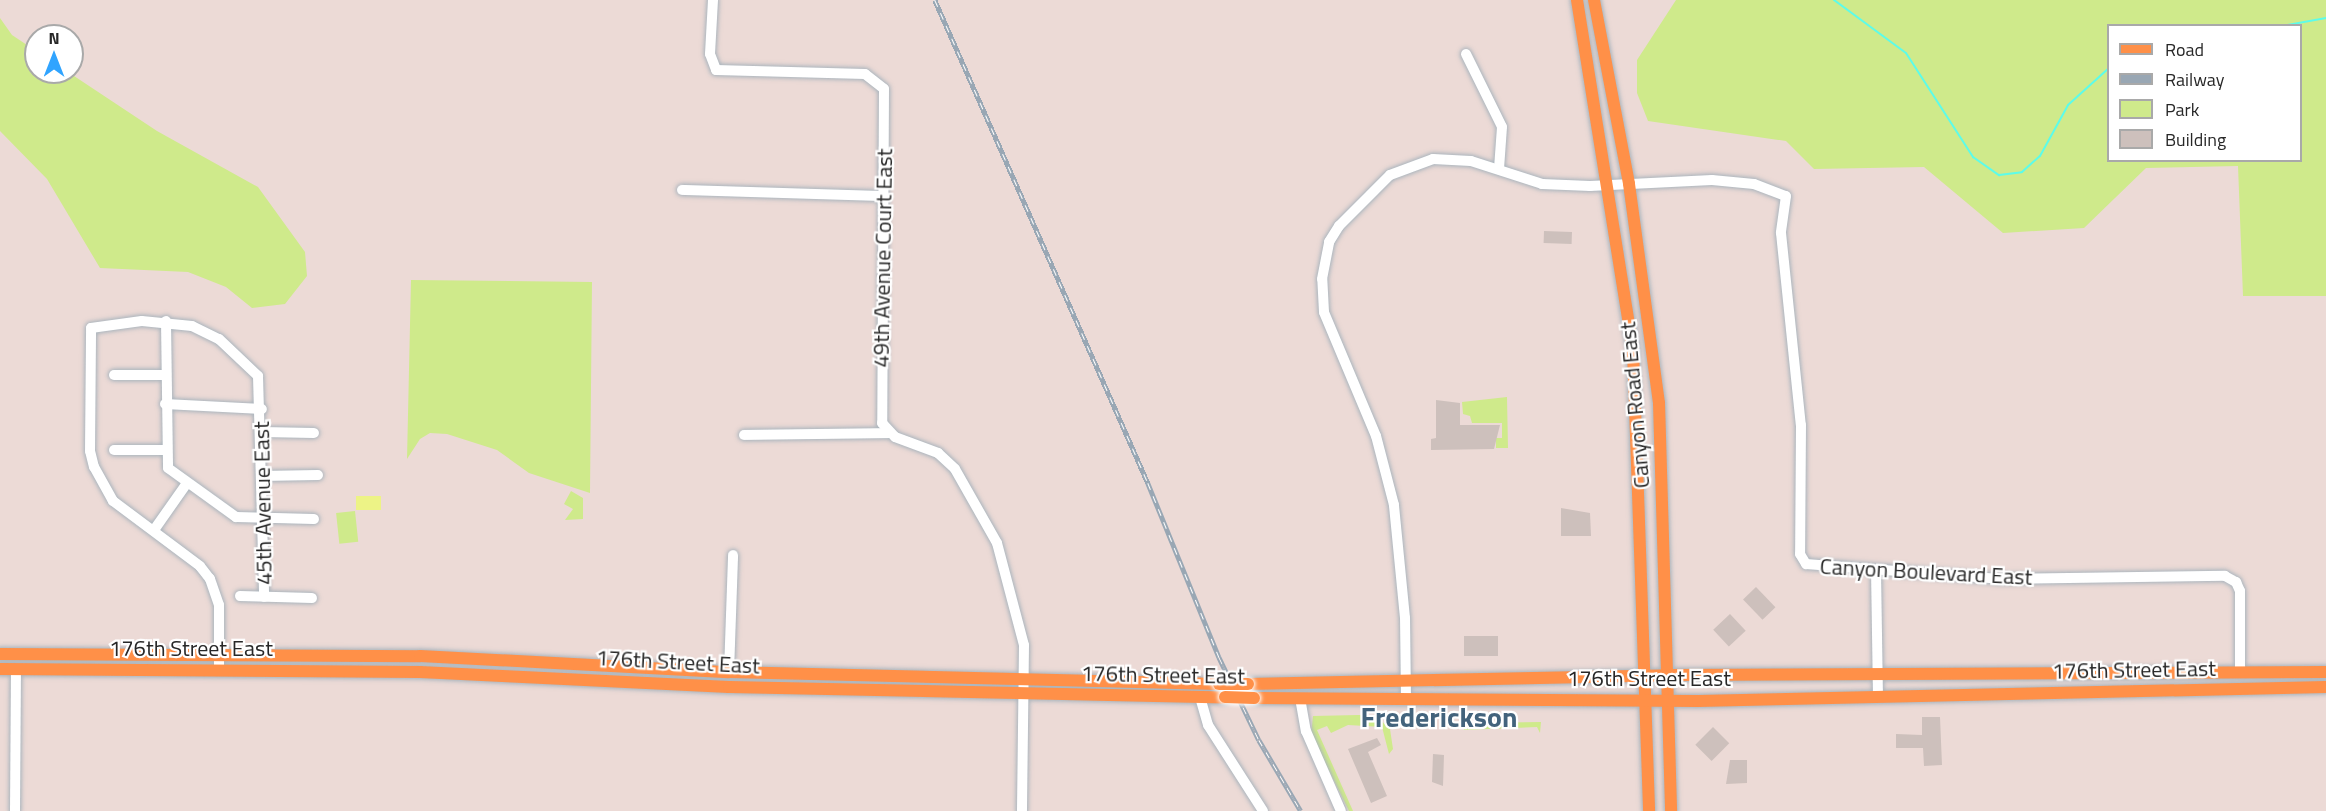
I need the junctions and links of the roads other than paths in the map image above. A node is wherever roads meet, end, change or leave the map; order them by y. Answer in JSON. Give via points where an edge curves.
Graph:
{"nodes":[{"id":1,"x":713,"y":0,"type":"edge"},
{"id":2,"x":1577,"y":0,"type":"edge"},
{"id":3,"x":1593,"y":0,"type":"edge"},
{"id":4,"x":1466,"y":54,"type":"dead end"},
{"id":5,"x":1499,"y":169,"type":"junction"},
{"id":6,"x":1629,"y":184,"type":"junction"},
{"id":7,"x":1608,"y":185,"type":"junction"},
{"id":8,"x":682,"y":190,"type":"dead end"},
{"id":9,"x":1355,"y":190,"type":"dead end"},
{"id":10,"x":884,"y":196,"type":"junction"},
{"id":11,"x":1364,"y":199,"type":"junction"},
{"id":12,"x":166,"y":321,"type":"junction"},
{"id":13,"x":114,"y":375,"type":"dead end"},
{"id":14,"x":165,"y":375,"type":"junction"},
{"id":15,"x":165,"y":404,"type":"junction"},
{"id":16,"x":262,"y":409,"type":"junction"},
{"id":17,"x":262,"y":432,"type":"junction"},
{"id":18,"x":314,"y":433,"type":"dead end"},
{"id":19,"x":890,"y":433,"type":"junction"},
{"id":20,"x":744,"y":435,"type":"dead end"},
{"id":21,"x":114,"y":450,"type":"dead end"},
{"id":22,"x":165,"y":450,"type":"junction"},
{"id":23,"x":318,"y":475,"type":"dead end"},
{"id":24,"x":261,"y":476,"type":"junction"},
{"id":25,"x":187,"y":483,"type":"junction"},
{"id":26,"x":263,"y":518,"type":"junction"},
{"id":27,"x":314,"y":519,"type":"dead end"},
{"id":28,"x":154,"y":530,"type":"junction"},
{"id":29,"x":733,"y":555,"type":"dead end"},
{"id":30,"x":1876,"y":570,"type":"junction"},
{"id":31,"x":240,"y":596,"type":"dead end"},
{"id":32,"x":264,"y":597,"type":"junction"},
{"id":33,"x":312,"y":598,"type":"dead end"},
{"id":34,"x":0,"y":654,"type":"edge"},
{"id":35,"x":219,"y":656,"type":"junction"},
{"id":36,"x":0,"y":669,"type":"edge"},
{"id":37,"x":16,"y":669,"type":"junction"},
{"id":38,"x":219,"y":670,"type":"junction"},
{"id":39,"x":711,"y":671,"type":"junction"},
{"id":40,"x":729,"y":672,"type":"junction"},
{"id":41,"x":2299,"y":672,"type":"junction"},
{"id":42,"x":2326,"y":672,"type":"edge"},
{"id":43,"x":2240,"y":673,"type":"junction"},
{"id":44,"x":1645,"y":675,"type":"junction"},
{"id":45,"x":1670,"y":675,"type":"junction"},
{"id":46,"x":1877,"y":677,"type":"junction"},
{"id":47,"x":613,"y":679,"type":"junction"},
{"id":48,"x":1406,"y":680,"type":"junction"},
{"id":49,"x":2326,"y":687,"type":"edge"},
{"id":50,"x":1024,"y":688,"type":"junction"},
{"id":51,"x":2231,"y":688,"type":"junction"},
{"id":52,"x":1878,"y":696,"type":"junction"},
{"id":53,"x":1200,"y":697,"type":"junction"},
{"id":54,"x":1300,"y":698,"type":"junction"},
{"id":55,"x":1406,"y":698,"type":"junction"},
{"id":56,"x":1644,"y":701,"type":"junction"},
{"id":57,"x":1670,"y":701,"type":"junction"},
{"id":58,"x":15,"y":811,"type":"edge"},
{"id":59,"x":1022,"y":811,"type":"edge"},
{"id":60,"x":1263,"y":811,"type":"edge"},
{"id":61,"x":1341,"y":811,"type":"edge"},
{"id":62,"x":1649,"y":811,"type":"edge"},
{"id":63,"x":1671,"y":811,"type":"edge"}],
"edges":[{"from":1,"to":10,"type":"street","name":"49th Avenue Court East","via":[[714,68],[729,74],[856,73],[879,82],[886,98]]},
{"from":2,"to":7,"type":"main road","name":"Canyon Road East"},
{"from":3,"to":6,"type":"main road","name":"Canyon Road East"},
{"from":4,"to":5,"type":"street","via":[[1502,127]]},
{"from":5,"to":7,"type":"street","via":[[1542,184]]},
{"from":5,"to":11,"type":"street","via":[[1471,161],[1433,159],[1390,175]]},
{"from":6,"to":7,"type":"street"},
{"from":6,"to":30,"type":"street","name":"Canyon Boulevard East","via":[[1712,180],[1754,184],[1786,196],[1781,233],[1801,425],[1800,554],[1814,568]]},
{"from":6,"to":45,"type":"main road","name":"Canyon Road East","via":[[1659,403]]},
{"from":7,"to":44,"type":"main road","name":"Canyon Road East","via":[[1633,350]]},
{"from":8,"to":10,"type":"street"},
{"from":9,"to":11,"type":"street"},
{"from":10,"to":19,"type":"street","name":"49th Avenue Court East","via":[[880,388],[882,423]]},
{"from":11,"to":48,"type":"street","via":[[1329,242],[1322,293],[1330,329],[1376,436],[1394,505],[1406,618]]},
{"from":12,"to":14,"type":"street"},
{"from":12,"to":16,"type":"street","name":"45th Avenue East","via":[[206,332],[253,369],[262,386]]},
{"from":12,"to":28,"type":"street","via":[[91,328],[90,451],[94,467],[113,501]]},
{"from":13,"to":14,"type":"street"},
{"from":14,"to":15,"type":"street"},
{"from":15,"to":16,"type":"street"},
{"from":15,"to":22,"type":"street"},
{"from":16,"to":17,"type":"street","name":"45th Avenue East"},
{"from":17,"to":18,"type":"street"},
{"from":17,"to":24,"type":"street","name":"45th Avenue East"},
{"from":19,"to":20,"type":"street"},
{"from":19,"to":50,"type":"street","via":[[944,457],[982,510],[1011,588],[1024,645]]},
{"from":21,"to":22,"type":"street"},
{"from":22,"to":25,"type":"street","via":[[168,468]]},
{"from":23,"to":24,"type":"street"},
{"from":24,"to":26,"type":"street","name":"45th Avenue East"},
{"from":25,"to":26,"type":"street","via":[[229,514]]},
{"from":25,"to":28,"type":"street"},
{"from":26,"to":27,"type":"street"},
{"from":26,"to":32,"type":"street","name":"45th Avenue East"},
{"from":28,"to":35,"type":"street","via":[[210,579],[219,605]]},
{"from":29,"to":40,"type":"street"},
{"from":30,"to":43,"type":"street","name":"Canyon Boulevard East","via":[[2000,579],[2220,575],[2236,582]]},
{"from":30,"to":46,"type":"street"},
{"from":31,"to":32,"type":"street"},
{"from":32,"to":33,"type":"street"},
{"from":34,"to":35,"type":"main road","name":"176th Street East"},
{"from":35,"to":38,"type":"street"},
{"from":35,"to":39,"type":"main road","name":"176th Street East","via":[[420,657]]},
{"from":36,"to":37,"type":"main road","name":"176th Street East"},
{"from":37,"to":38,"type":"main road","name":"176th Street East"},
{"from":37,"to":58,"type":"street"},
{"from":38,"to":47,"type":"main road","name":"176th Street East"},
{"from":39,"to":40,"type":"main road","name":"176th Street East"},
{"from":39,"to":47,"type":"main road","via":[[693,675],[617,673]]},
{"from":40,"to":50,"type":"main road","name":"176th Street East"},
{"from":41,"to":42,"type":"main road","name":"176th Street East"},
{"from":41,"to":43,"type":"main road","name":"176th Street East"},
{"from":41,"to":51,"type":"main road","via":[[2286,680],[2243,682]]},
{"from":43,"to":46,"type":"main road","name":"176th Street East"},
{"from":44,"to":45,"type":"main road","name":"176th Street East"},
{"from":44,"to":48,"type":"main road","name":"176th Street East"},
{"from":44,"to":56,"type":"main road","name":"Canyon Road East"},
{"from":45,"to":46,"type":"main road","name":"176th Street East"},
{"from":45,"to":57,"type":"main road","name":"Canyon Road East"},
{"from":46,"to":52,"type":"street"},
{"from":47,"to":50,"type":"main road","name":"176th Street East","via":[[729,687]]},
{"from":48,"to":50,"type":"main road","name":"176th Street East","bridge":true},
{"from":48,"to":55,"type":"street"},
{"from":49,"to":51,"type":"main road","name":"176th Street East"},
{"from":50,"to":53,"type":"main road","name":"176th Street East"},
{"from":50,"to":59,"type":"street"},
{"from":51,"to":52,"type":"main road","name":"176th Street East"},
{"from":52,"to":57,"type":"main road","name":"176th Street East"},
{"from":53,"to":54,"type":"main road","name":"176th Street East","bridge":true},
{"from":53,"to":60,"type":"street","via":[[1208,725]]},
{"from":54,"to":55,"type":"main road","name":"176th Street East"},
{"from":54,"to":61,"type":"street","via":[[1306,731]]},
{"from":55,"to":56,"type":"main road","name":"176th Street East"},
{"from":56,"to":57,"type":"main road","name":"176th Street East"},
{"from":56,"to":62,"type":"main road","name":"Canyon Road East"},
{"from":57,"to":63,"type":"main road","name":"Canyon Road East"}]}
